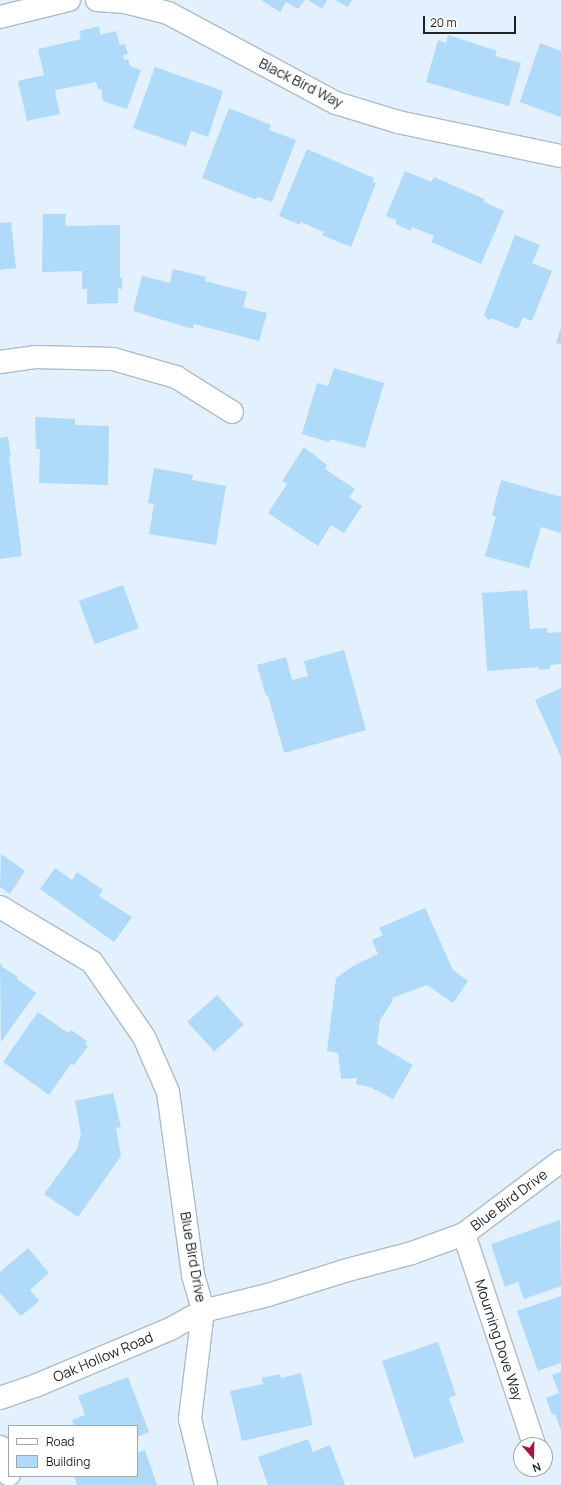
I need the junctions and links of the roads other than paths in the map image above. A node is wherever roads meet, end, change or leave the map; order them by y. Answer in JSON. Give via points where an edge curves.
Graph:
{"nodes":[{"id":1,"x":69,"y":0,"type":"edge"},
{"id":2,"x":97,"y":0,"type":"edge"},
{"id":3,"x":0,"y":17,"type":"edge"},
{"id":4,"x":561,"y":156,"type":"edge"},
{"id":5,"x":0,"y":362,"type":"edge"},
{"id":6,"x":232,"y":412,"type":"dead end"},
{"id":7,"x":0,"y":908,"type":"edge"},
{"id":8,"x":561,"y":1161,"type":"edge"},
{"id":9,"x":464,"y":1234,"type":"junction"},
{"id":10,"x":203,"y":1311,"type":"junction"},
{"id":11,"x":0,"y":1398,"type":"edge"},
{"id":12,"x":531,"y":1437,"type":"edge"},
{"id":13,"x":0,"y":1447,"type":"edge"},
{"id":14,"x":8,"y":1472,"type":"edge"},
{"id":15,"x":206,"y":1485,"type":"edge"}],
"edges":[{"from":1,"to":3,"type":"street"},
{"from":2,"to":4,"type":"street","name":"Black Bird Way","via":[[125,2],[168,13],[336,103],[398,122]]},
{"from":5,"to":6,"type":"street","via":[[35,357],[113,359],[176,377]]},
{"from":7,"to":10,"type":"street","name":"Blue Bird Drive","via":[[92,962],[144,1037],[168,1092],[193,1275]]},
{"from":8,"to":9,"type":"street","name":"Blue Bird Drive"},
{"from":9,"to":10,"type":"street","name":"Blue Bird Drive","via":[[412,1253]]},
{"from":9,"to":12,"type":"street","name":"Mourning Dove Way"},
{"from":10,"to":11,"type":"street","name":"Oak Hollow Road","via":[[165,1331],[35,1386]]},
{"from":10,"to":15,"type":"street","via":[[190,1419]]},
{"from":13,"to":14,"type":"street"}]}
